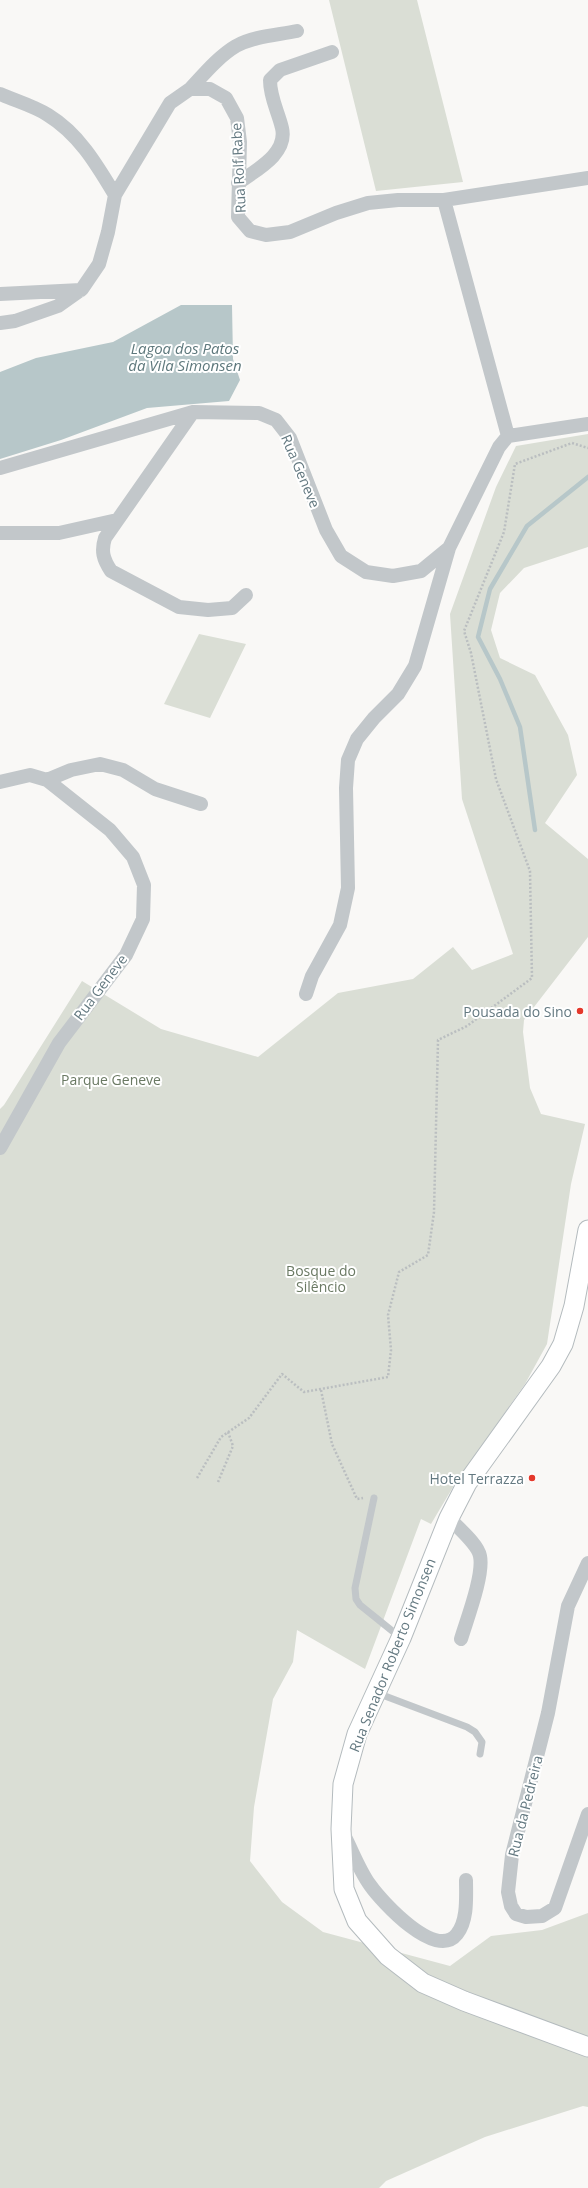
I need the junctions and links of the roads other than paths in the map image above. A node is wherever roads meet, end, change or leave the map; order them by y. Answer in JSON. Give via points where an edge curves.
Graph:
{"nodes":[{"id":1,"x":298,"y":31,"type":"dead end"},
{"id":2,"x":332,"y":52,"type":"dead end"},
{"id":3,"x":190,"y":89,"type":"junction"},
{"id":4,"x":0,"y":94,"type":"edge"},
{"id":5,"x":588,"y":178,"type":"edge"},
{"id":6,"x":238,"y":183,"type":"junction"},
{"id":7,"x":114,"y":195,"type":"junction"},
{"id":8,"x":444,"y":200,"type":"junction"},
{"id":9,"x":82,"y":290,"type":"junction"},
{"id":10,"x":0,"y":294,"type":"edge"},
{"id":11,"x":0,"y":323,"type":"edge"},
{"id":12,"x":193,"y":412,"type":"junction"},
{"id":13,"x":588,"y":424,"type":"edge"},
{"id":14,"x":508,"y":436,"type":"junction"},
{"id":15,"x":0,"y":468,"type":"edge"},
{"id":16,"x":117,"y":520,"type":"junction"},
{"id":17,"x":0,"y":533,"type":"edge"},
{"id":18,"x":449,"y":548,"type":"junction"},
{"id":19,"x":246,"y":595,"type":"dead end"},
{"id":20,"x":47,"y":780,"type":"junction"},
{"id":21,"x":0,"y":782,"type":"edge"},
{"id":22,"x":201,"y":804,"type":"dead end"},
{"id":23,"x":306,"y":994,"type":"dead end"},
{"id":24,"x":0,"y":1148,"type":"edge"},
{"id":25,"x":588,"y":1230,"type":"edge"},
{"id":26,"x":374,"y":1498,"type":"road end"},
{"id":27,"x":449,"y":1518,"type":"junction"},
{"id":28,"x":588,"y":1563,"type":"edge"},
{"id":29,"x":401,"y":1638,"type":"junction"},
{"id":30,"x":461,"y":1639,"type":"dead end"},
{"id":31,"x":375,"y":1692,"type":"junction"},
{"id":32,"x":480,"y":1754,"type":"dead end"},
{"id":33,"x":588,"y":1814,"type":"edge"},
{"id":34,"x":341,"y":1829,"type":"junction"},
{"id":35,"x":466,"y":1880,"type":"dead end"},
{"id":36,"x":588,"y":2046,"type":"edge"}],
"edges":[{"from":1,"to":3,"type":"street","via":[[264,37],[237,46],[212,65]]},
{"from":2,"to":6,"type":"street","via":[[280,70],[270,80],[270,95],[282,130],[280,150]]},
{"from":3,"to":6,"type":"street","name":"Rua Rolf Rabe","via":[[210,89],[226,98],[237,118],[240,142]]},
{"from":3,"to":7,"type":"street","via":[[170,103]]},
{"from":4,"to":7,"type":"street","via":[[48,115],[69,131],[92,156]]},
{"from":5,"to":8,"type":"street","name":"Rua Rolf Rabe"},
{"from":6,"to":8,"type":"street","name":"Rua Rolf Rabe","via":[[238,216],[250,231],[266,235],[290,232],[368,203]]},
{"from":7,"to":9,"type":"street","via":[[99,264]]},
{"from":8,"to":14,"type":"street"},
{"from":9,"to":10,"type":"street"},
{"from":9,"to":11,"type":"street","via":[[58,306],[15,321]]},
{"from":12,"to":15,"type":"street","name":"Rua Geneve"},
{"from":12,"to":16,"type":"street"},
{"from":12,"to":18,"type":"street","name":"Rua Geneve","via":[[259,413],[276,420],[290,438],[326,530],[341,556],[366,572],[392,576],[421,571]]},
{"from":13,"to":14,"type":"street"},
{"from":14,"to":18,"type":"street","name":"Rua Geneve"},
{"from":16,"to":17,"type":"street","via":[[59,533]]},
{"from":16,"to":19,"type":"street","via":[[105,538],[102,548],[104,560],[110,571],[179,607],[208,610],[232,608]]},
{"from":18,"to":23,"type":"street","via":[[415,666],[398,694],[357,739],[348,760],[348,888],[340,925],[312,976]]},
{"from":20,"to":21,"type":"street","name":"Rua Geneve","via":[[30,775]]},
{"from":20,"to":22,"type":"street","via":[[72,770],[100,764],[123,770],[155,789]]},
{"from":20,"to":24,"type":"street","name":"Rua Geneve","via":[[110,830],[133,857],[144,885],[142,919],[126,955],[58,1043]]},
{"from":25,"to":27,"type":"street","name":"Rua Senador Roberto Simonsen","via":[[574,1306],[563,1344],[551,1366],[467,1483]]},
{"from":26,"to":29,"type":"lane","via":[[355,1588],[356,1599]]},
{"from":27,"to":29,"type":"street","name":"Rua Senador Roberto Simonsen"},
{"from":27,"to":30,"type":"street","via":[[480,1555],[479,1575]]},
{"from":28,"to":33,"type":"street","name":"Rua da Pedreira","via":[[568,1606],[548,1713],[512,1855],[508,1892],[516,1914],[526,1917],[542,1916],[555,1908]]},
{"from":29,"to":31,"type":"street","name":"Rua Senador Roberto Simonsen"},
{"from":31,"to":32,"type":"lane","via":[[467,1727],[475,1732],[482,1742]]},
{"from":31,"to":34,"type":"street","name":"Rua Senador Roberto Simonsen","via":[[356,1734],[343,1784]]},
{"from":34,"to":35,"type":"street","via":[[370,1885],[394,1912],[415,1930],[432,1939],[445,1941],[457,1934],[465,1914]]},
{"from":34,"to":36,"type":"street","name":"Rua Senador Roberto Simonsen","via":[[344,1889],[357,1921],[388,1956],[423,1983],[464,2001]]}]}
